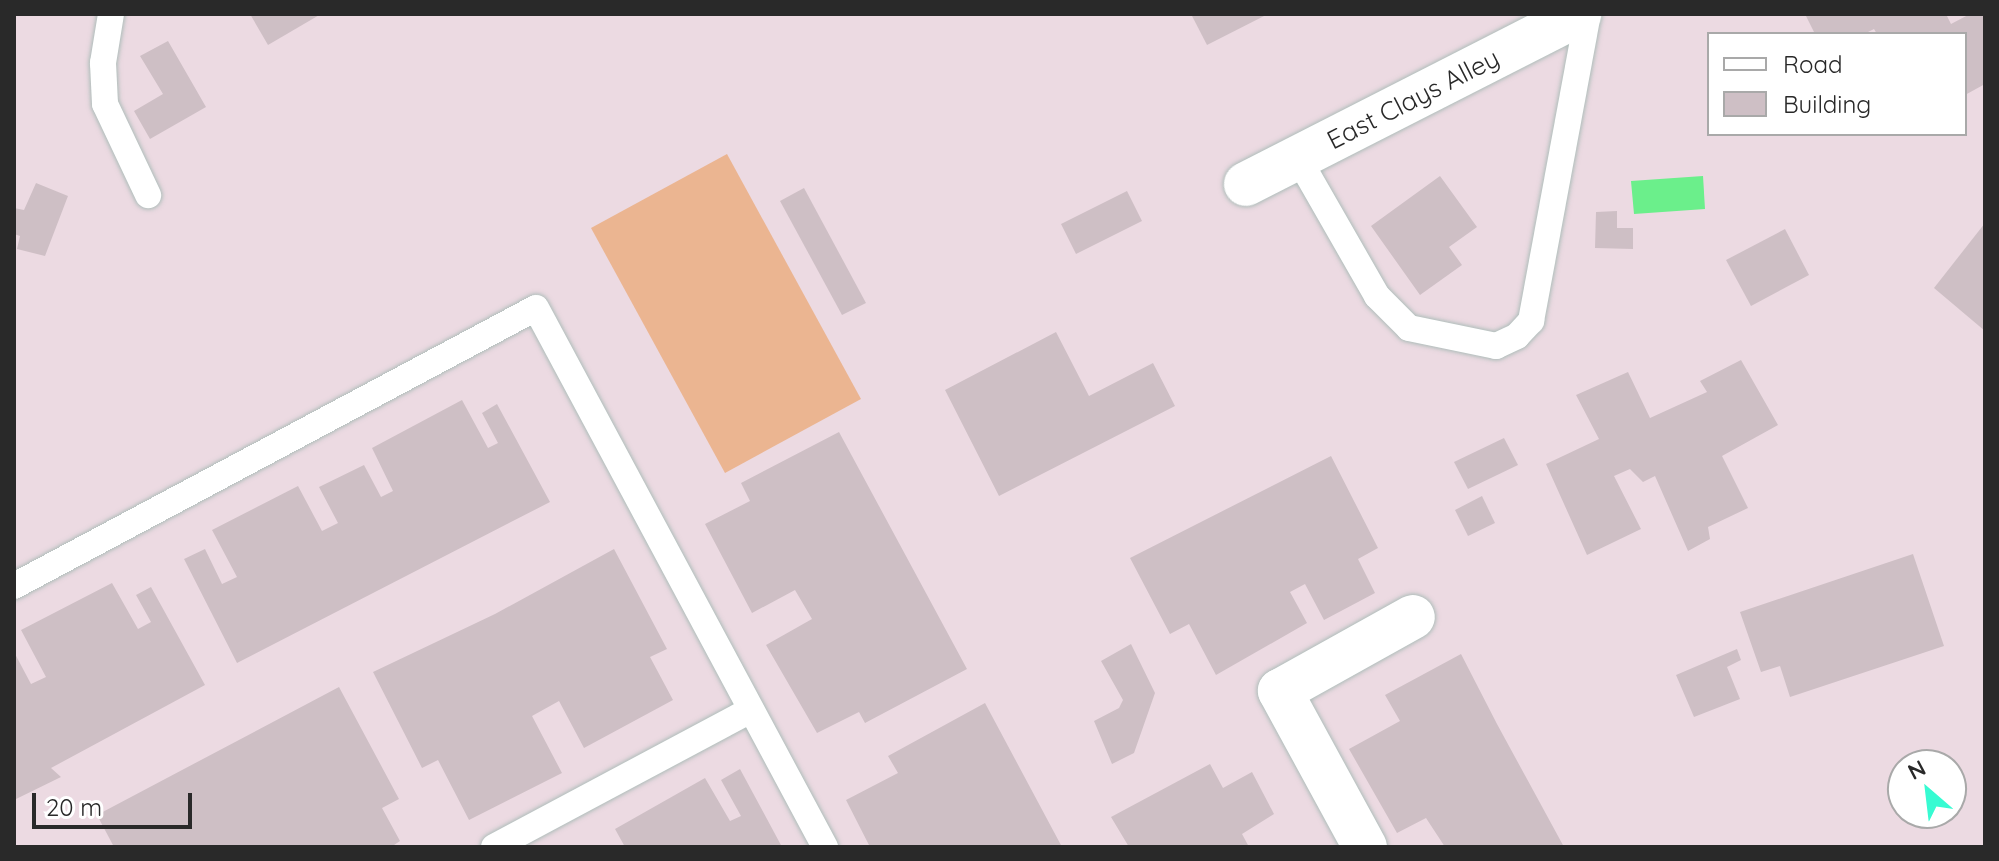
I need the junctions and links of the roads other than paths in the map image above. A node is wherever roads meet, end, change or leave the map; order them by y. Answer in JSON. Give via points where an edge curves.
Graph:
{"nodes":[{"id":1,"x":111,"y":14,"type":"edge"},
{"id":2,"x":1579,"y":14,"type":"edge"},
{"id":3,"x":1588,"y":14,"type":"edge"},
{"id":4,"x":1298,"y":158,"type":"junction"},
{"id":5,"x":1246,"y":184,"type":"dead end"},
{"id":6,"x":148,"y":195,"type":"dead end"},
{"id":7,"x":14,"y":586,"type":"edge"},
{"id":8,"x":1413,"y":617,"type":"dead end"},
{"id":9,"x":751,"y":710,"type":"junction"},
{"id":10,"x":494,"y":847,"type":"edge"},
{"id":11,"x":825,"y":847,"type":"edge"},
{"id":12,"x":1365,"y":847,"type":"edge"}],
"edges":[{"from":1,"to":6,"type":"lane","via":[[103,63],[105,104]]},
{"from":2,"to":4,"type":"street","name":"East Clays Alley"},
{"from":3,"to":4,"type":"lane","via":[[1531,321],[1507,341],[1496,346],[1409,328],[1377,296]]},
{"from":4,"to":5,"type":"street","name":"East Clays Alley"},
{"from":7,"to":9,"type":"lane","via":[[536,308]]},
{"from":8,"to":12,"type":"street","via":[[1280,691]]},
{"from":9,"to":10,"type":"lane"},
{"from":9,"to":11,"type":"lane"}]}
